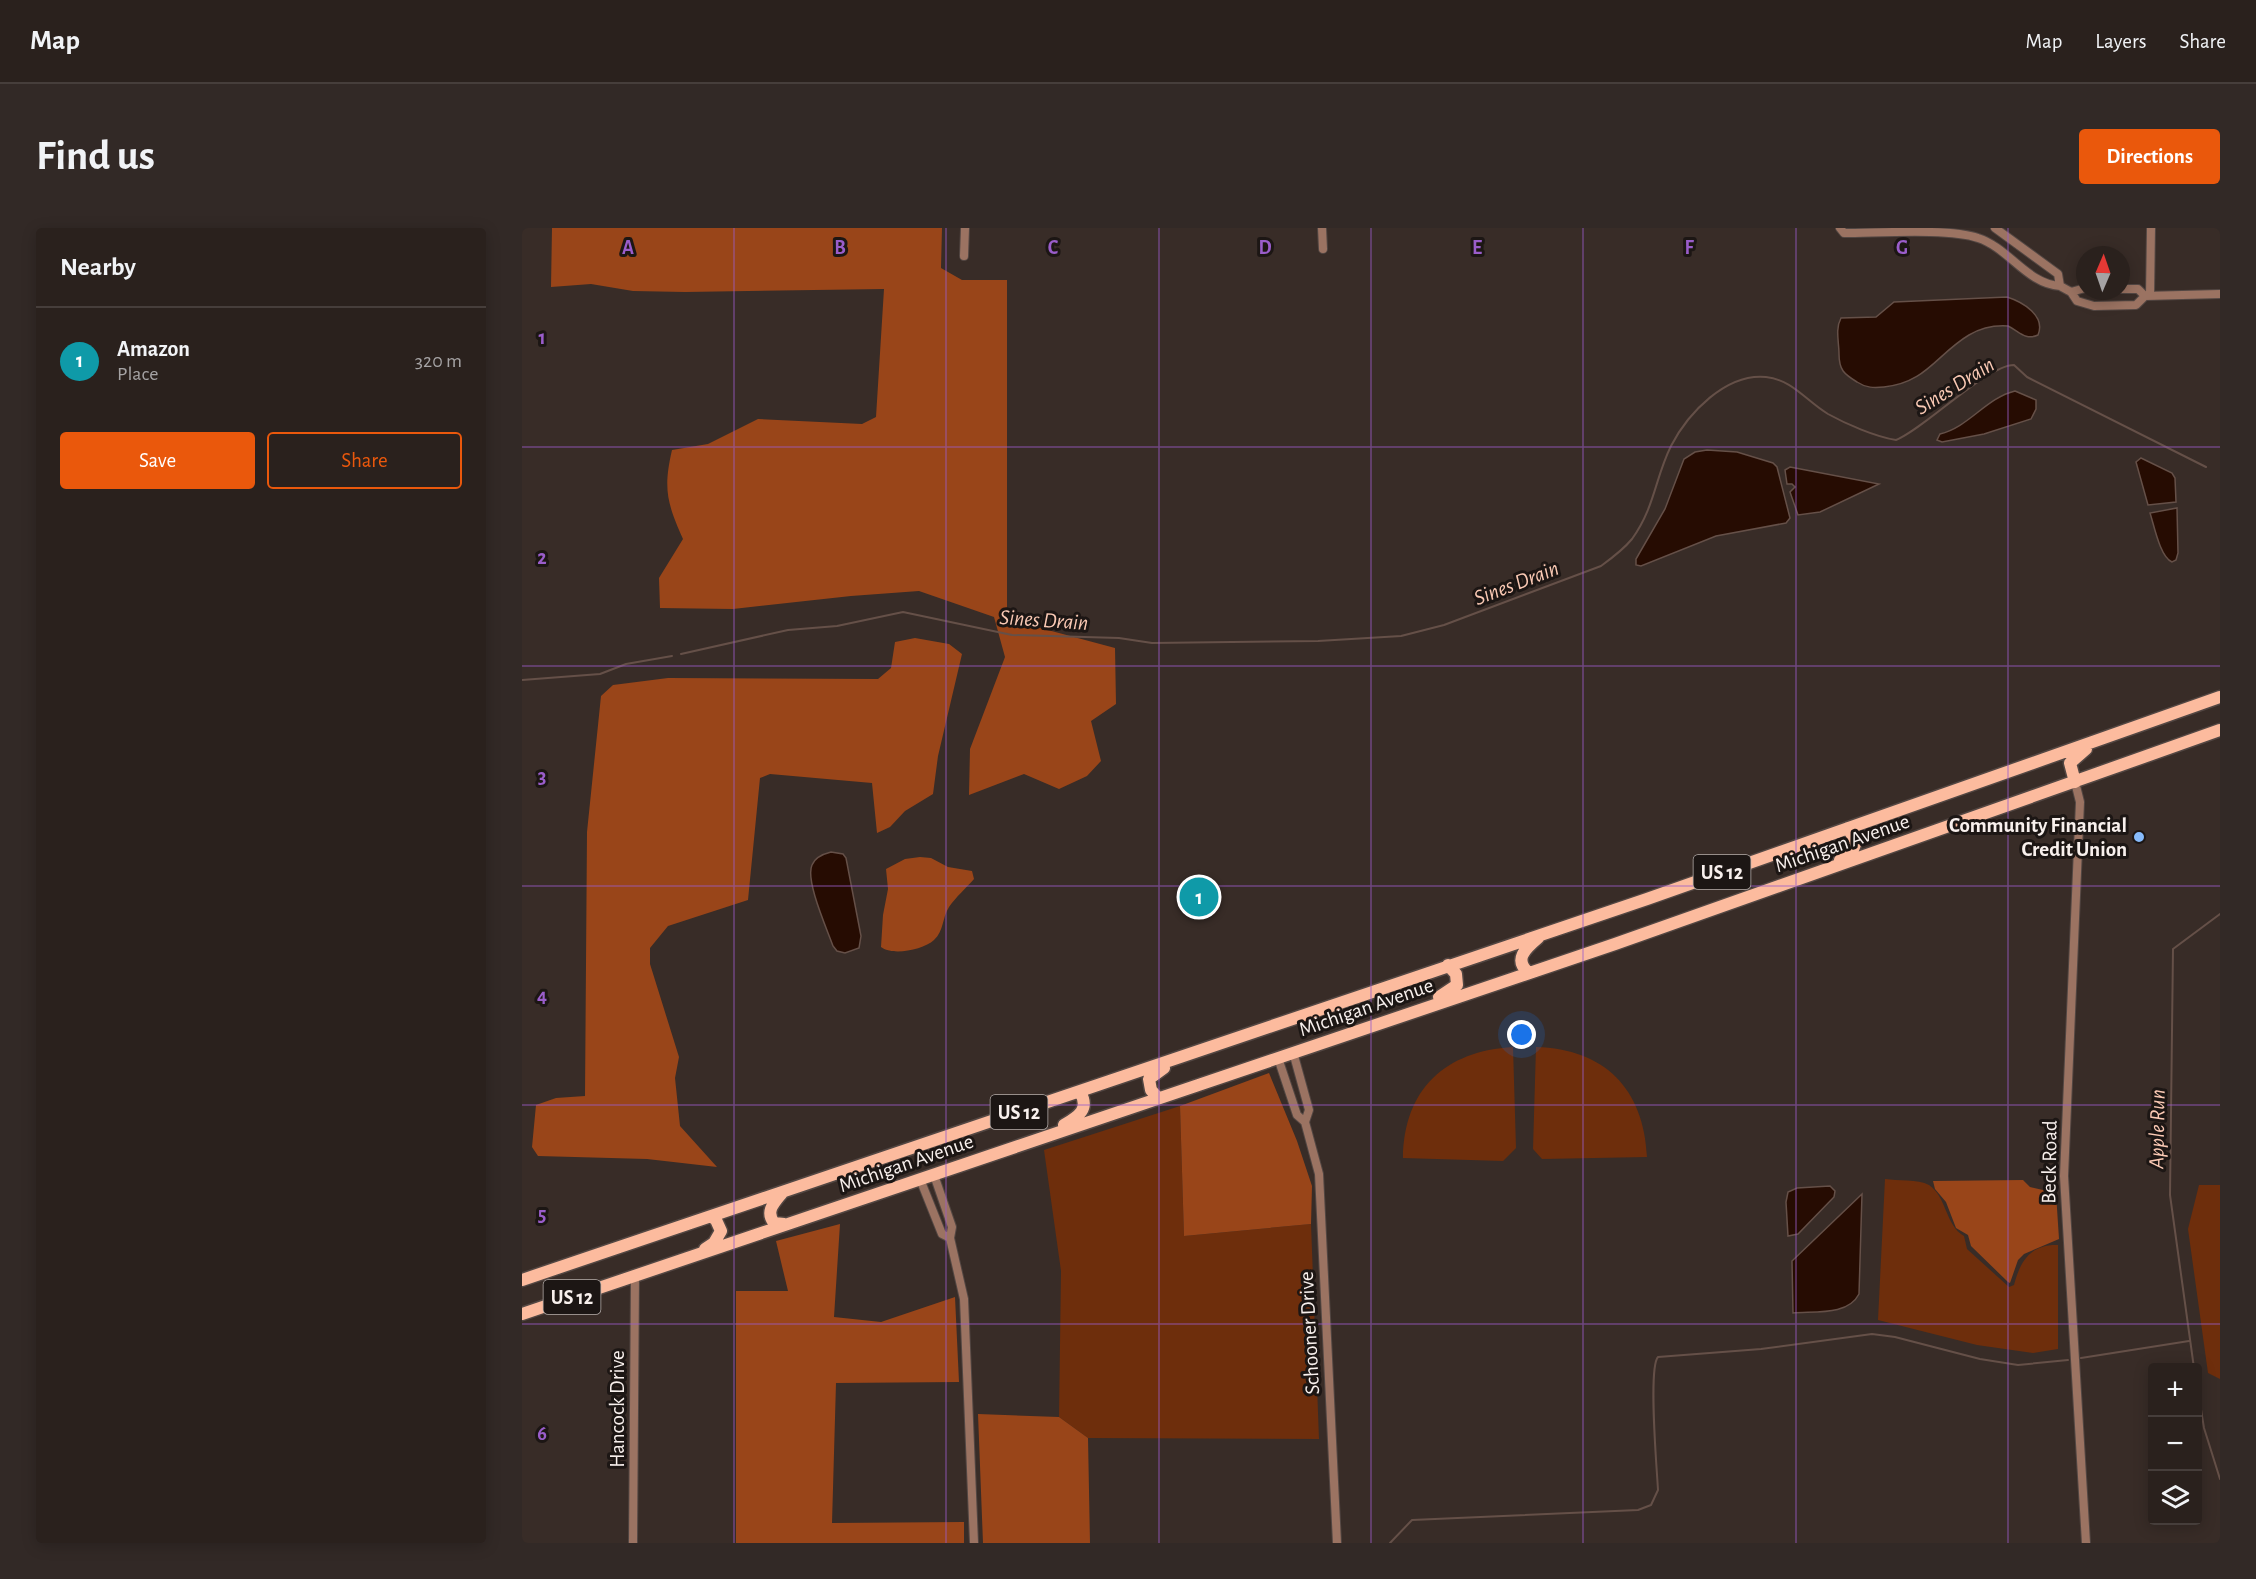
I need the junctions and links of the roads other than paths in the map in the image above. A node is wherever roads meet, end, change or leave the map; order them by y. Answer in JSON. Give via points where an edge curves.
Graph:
{"nodes":[{"id":1,"x":965,"y":228,"type":"edge"},
{"id":2,"x":1322,"y":228,"type":"edge"},
{"id":3,"x":1840,"y":228,"type":"edge"},
{"id":4,"x":1995,"y":228,"type":"edge"},
{"id":5,"x":2151,"y":228,"type":"edge"},
{"id":6,"x":1924,"y":231,"type":"edge"},
{"id":7,"x":1323,"y":249,"type":"dead end"},
{"id":8,"x":964,"y":256,"type":"dead end"},
{"id":9,"x":2060,"y":286,"type":"junction"},
{"id":10,"x":2130,"y":289,"type":"edge"},
{"id":11,"x":2076,"y":291,"type":"edge"},
{"id":12,"x":2071,"y":292,"type":"junction"},
{"id":13,"x":2220,"y":294,"type":"edge"},
{"id":14,"x":2148,"y":296,"type":"junction"},
{"id":15,"x":2220,"y":697,"type":"edge"},
{"id":16,"x":2220,"y":730,"type":"edge"},
{"id":17,"x":2102,"y":739,"type":"junction"},
{"id":18,"x":2075,"y":782,"type":"junction"},
{"id":19,"x":1848,"y":828,"type":"junction"},
{"id":20,"x":1818,"y":873,"type":"junction"},
{"id":21,"x":1543,"y":933,"type":"junction"},
{"id":22,"x":1448,"y":965,"type":"junction"},
{"id":23,"x":1529,"y":973,"type":"junction"},
{"id":24,"x":1400,"y":1016,"type":"junction"},
{"id":25,"x":1293,"y":1052,"type":"junction"},
{"id":26,"x":1278,"y":1058,"type":"junction"},
{"id":27,"x":1174,"y":1060,"type":"junction"},
{"id":28,"x":1080,"y":1092,"type":"junction"},
{"id":29,"x":1158,"y":1098,"type":"junction"},
{"id":30,"x":1305,"y":1122,"type":"junction"},
{"id":31,"x":1045,"y":1137,"type":"junction"},
{"id":32,"x":934,"y":1175,"type":"junction"},
{"id":33,"x":920,"y":1179,"type":"junction"},
{"id":34,"x":785,"y":1190,"type":"junction"},
{"id":35,"x":711,"y":1216,"type":"junction"},
{"id":36,"x":785,"y":1224,"type":"junction"},
{"id":37,"x":950,"y":1238,"type":"junction"},
{"id":38,"x":685,"y":1260,"type":"junction"},
{"id":39,"x":636,"y":1276,"type":"junction"},
{"id":40,"x":522,"y":1280,"type":"edge"},
{"id":41,"x":522,"y":1314,"type":"edge"},
{"id":42,"x":633,"y":1543,"type":"edge"},
{"id":43,"x":974,"y":1543,"type":"edge"},
{"id":44,"x":1337,"y":1543,"type":"edge"},
{"id":45,"x":2086,"y":1543,"type":"edge"}],
"edges":[{"from":1,"to":8,"type":"street"},
{"from":2,"to":7,"type":"street"},
{"from":3,"to":6,"type":"street","via":[[1844,233]]},
{"from":4,"to":9,"type":"street","via":[[2058,274]]},
{"from":5,"to":14,"type":"street"},
{"from":6,"to":9,"type":"street","via":[[1978,237],[2046,285]]},
{"from":9,"to":12,"type":"street"},
{"from":10,"to":14,"type":"street"},
{"from":11,"to":12,"type":"street"},
{"from":12,"to":14,"type":"street","via":[[2077,302],[2094,306],[2136,304]]},
{"from":13,"to":14,"type":"street"},
{"from":15,"to":17,"type":"main road","name":"Michigan Avenue","number":"US 12"},
{"from":16,"to":18,"type":"main road","name":"Michigan Avenue","number":"US 12"},
{"from":17,"to":18,"type":"main road","via":[[2070,763]]},
{"from":17,"to":19,"type":"main road","name":"Michigan Avenue","number":"US 12"},
{"from":18,"to":20,"type":"main road","name":"Michigan Avenue","number":"US 12"},
{"from":18,"to":45,"type":"street","name":"Beck Road","via":[[2080,802],[2064,1176]]},
{"from":19,"to":20,"type":"main road","via":[[1856,842],[1852,852]]},
{"from":19,"to":21,"type":"main road","name":"Michigan Avenue","number":"US 12"},
{"from":20,"to":23,"type":"main road","name":"Michigan Avenue","number":"US 12"},
{"from":21,"to":22,"type":"main road","name":"Michigan Avenue","number":"US 12"},
{"from":21,"to":23,"type":"main road","via":[[1521,955],[1522,965]]},
{"from":22,"to":24,"type":"main road","via":[[1457,979],[1453,990]]},
{"from":22,"to":27,"type":"main road","name":"Michigan Avenue","number":"US 12"},
{"from":23,"to":24,"type":"main road","name":"Michigan Avenue","number":"US 12"},
{"from":24,"to":25,"type":"main road","name":"Michigan Avenue","number":"US 12"},
{"from":25,"to":26,"type":"main road","name":"Michigan Avenue","number":"US 12"},
{"from":25,"to":30,"type":"street","name":"Schooner Drive","via":[[1309,1110]]},
{"from":26,"to":29,"type":"main road","name":"Michigan Avenue","number":"US 12"},
{"from":26,"to":30,"type":"street","name":"Schooner Drive","via":[[1297,1115]]},
{"from":27,"to":28,"type":"main road","name":"Michigan Avenue","number":"US 12"},
{"from":27,"to":29,"type":"main road","via":[[1149,1079]]},
{"from":28,"to":31,"type":"main road","via":[[1083,1113]]},
{"from":28,"to":34,"type":"main road","name":"Michigan Avenue","number":"US 12"},
{"from":29,"to":31,"type":"main road","name":"Michigan Avenue","number":"US 12"},
{"from":30,"to":44,"type":"street","name":"Schooner Drive","via":[[1318,1174]]},
{"from":31,"to":32,"type":"main road","name":"Michigan Avenue","number":"US 12"},
{"from":32,"to":33,"type":"main road","name":"Michigan Avenue","number":"US 12"},
{"from":32,"to":37,"type":"street","via":[[952,1227]]},
{"from":33,"to":36,"type":"main road","name":"Michigan Avenue","number":"US 12"},
{"from":33,"to":37,"type":"street","via":[[942,1234]]},
{"from":34,"to":35,"type":"main road","name":"Michigan Avenue","number":"US 12"},
{"from":34,"to":36,"type":"main road","via":[[771,1205],[770,1213],[774,1223]]},
{"from":35,"to":38,"type":"main road","via":[[719,1225],[719,1237]]},
{"from":35,"to":40,"type":"main road","name":"Michigan Avenue","number":"US 12"},
{"from":36,"to":38,"type":"main road","name":"Michigan Avenue","number":"US 12"},
{"from":37,"to":43,"type":"street","via":[[964,1299]]},
{"from":38,"to":39,"type":"main road","name":"Michigan Avenue","number":"US 12"},
{"from":39,"to":41,"type":"main road","name":"Michigan Avenue","number":"US 12"},
{"from":39,"to":42,"type":"street","name":"Hancock Drive"}]}
